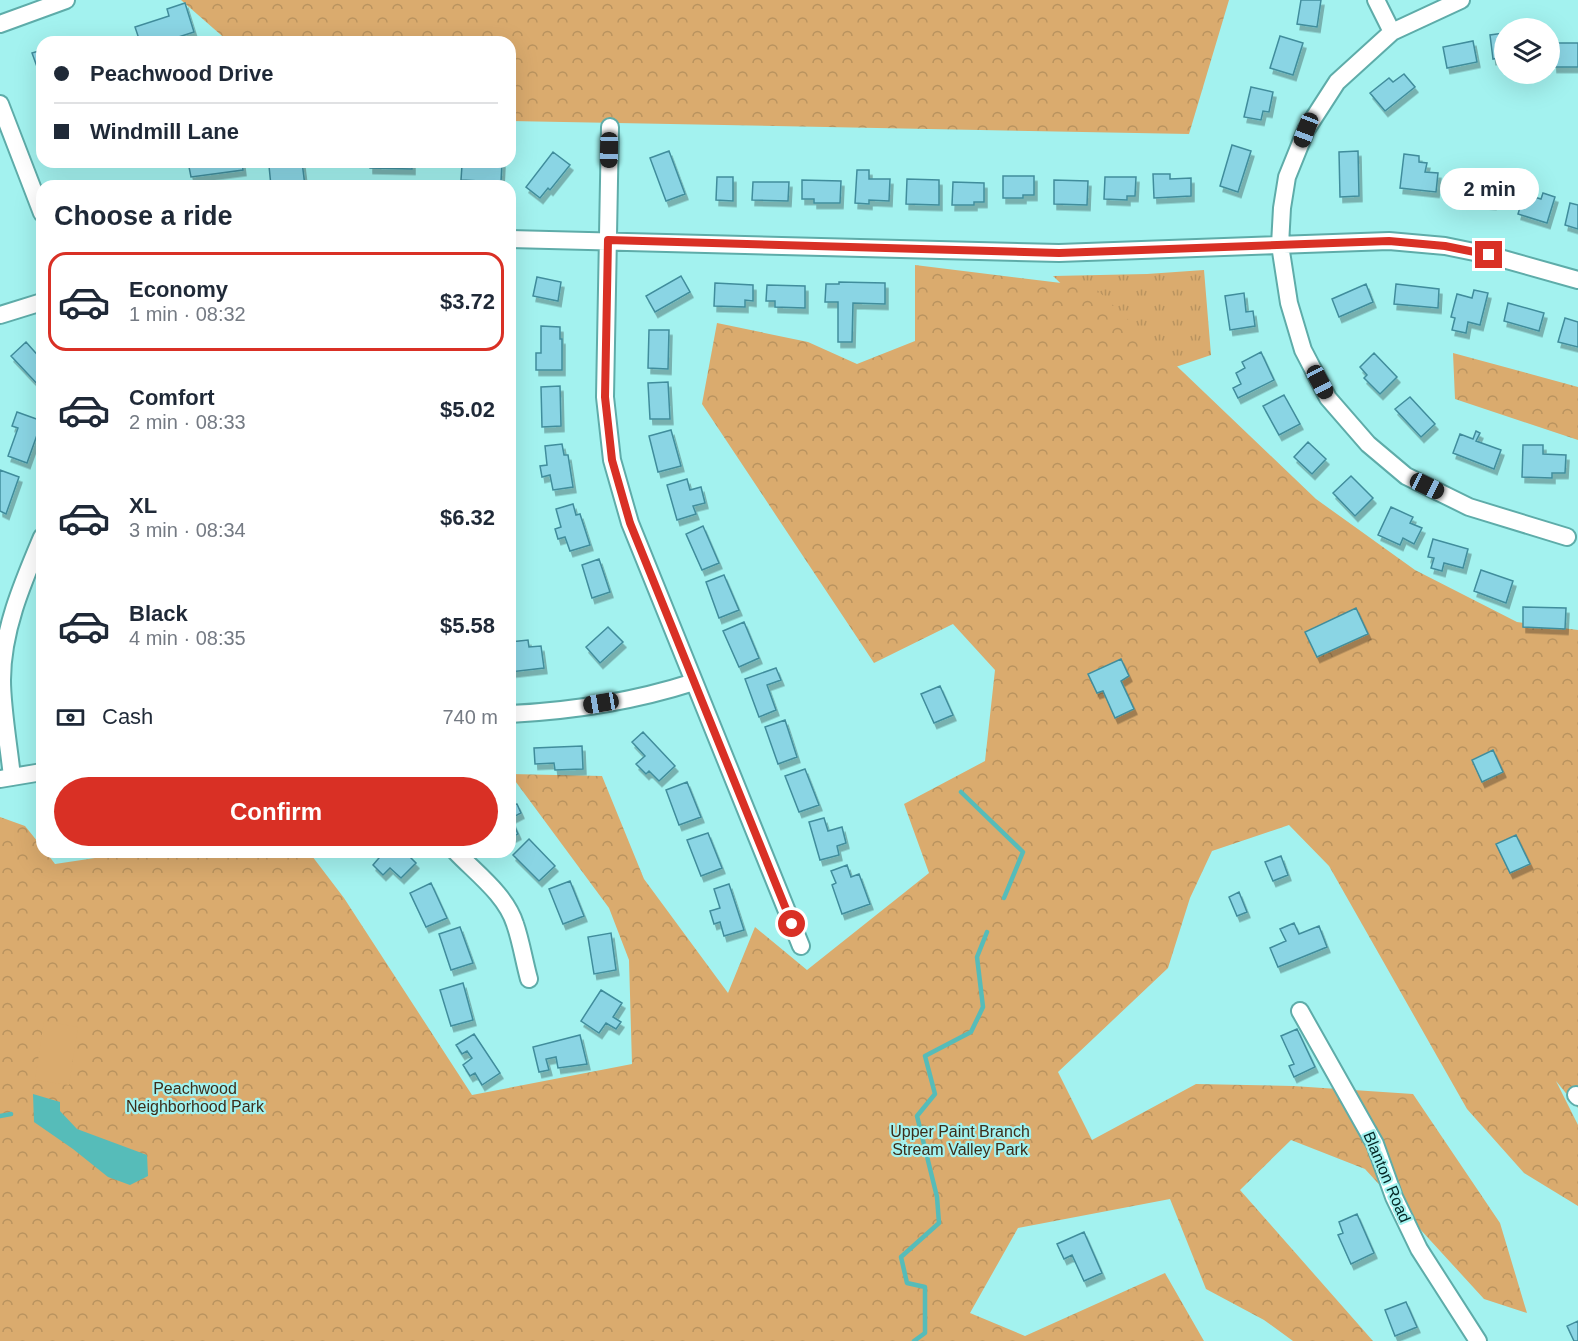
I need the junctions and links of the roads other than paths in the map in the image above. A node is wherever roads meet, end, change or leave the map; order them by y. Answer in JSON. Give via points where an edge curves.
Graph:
{"nodes":[{"id":1,"x":66,"y":0,"type":"edge"},
{"id":2,"x":1376,"y":0,"type":"edge"},
{"id":3,"x":1461,"y":0,"type":"edge"},
{"id":4,"x":0,"y":24,"type":"edge"},
{"id":5,"x":1392,"y":32,"type":"junction"},
{"id":6,"x":0,"y":104,"type":"edge"},
{"id":7,"x":610,"y":127,"type":"dead end"},
{"id":8,"x":36,"y":197,"type":"edge"},
{"id":9,"x":516,"y":239,"type":"edge"},
{"id":10,"x":608,"y":240,"type":"junction"},
{"id":11,"x":1280,"y":244,"type":"junction"},
{"id":12,"x":1578,"y":280,"type":"edge"},
{"id":13,"x":36,"y":304,"type":"edge"},
{"id":14,"x":0,"y":315,"type":"edge"},
{"id":15,"x":1567,"y":537,"type":"dead end"},
{"id":16,"x":36,"y":552,"type":"edge"},
{"id":17,"x":694,"y":682,"type":"junction"},
{"id":18,"x":516,"y":714,"type":"edge"},
{"id":19,"x":36,"y":773,"type":"edge"},
{"id":20,"x":6,"y":778,"type":"edge"},
{"id":21,"x":462,"y":858,"type":"edge"},
{"id":22,"x":801,"y":946,"type":"dead end"},
{"id":23,"x":529,"y":979,"type":"dead end"},
{"id":24,"x":1300,"y":1011,"type":"dead end"},
{"id":25,"x":1478,"y":1341,"type":"edge"}],
"edges":[{"from":1,"to":4,"type":"street"},
{"from":2,"to":5,"type":"street"},
{"from":3,"to":5,"type":"street"},
{"from":5,"to":11,"type":"street","via":[[1337,82],[1306,130],[1287,177]]},
{"from":6,"to":8,"type":"street"},
{"from":7,"to":10,"type":"street"},
{"from":9,"to":10,"type":"street"},
{"from":10,"to":11,"type":"street","via":[[1059,253]]},
{"from":10,"to":17,"type":"street","via":[[605,397],[612,460],[630,523]]},
{"from":11,"to":12,"type":"street","via":[[1389,241],[1445,246]]},
{"from":11,"to":15,"type":"street","via":[[1289,303],[1303,350],[1328,398],[1368,444],[1406,476],[1469,507]]},
{"from":13,"to":14,"type":"street"},
{"from":16,"to":20,"type":"street","via":[[8,633],[2,680]]},
{"from":17,"to":18,"type":"street","via":[[618,700]]},
{"from":17,"to":22,"type":"street"},
{"from":19,"to":20,"type":"street"},
{"from":21,"to":23,"type":"street","via":[[497,895],[515,922]]},
{"from":24,"to":25,"type":"street","name":"Blanton Road","via":[[1375,1144],[1419,1249]]}]}
